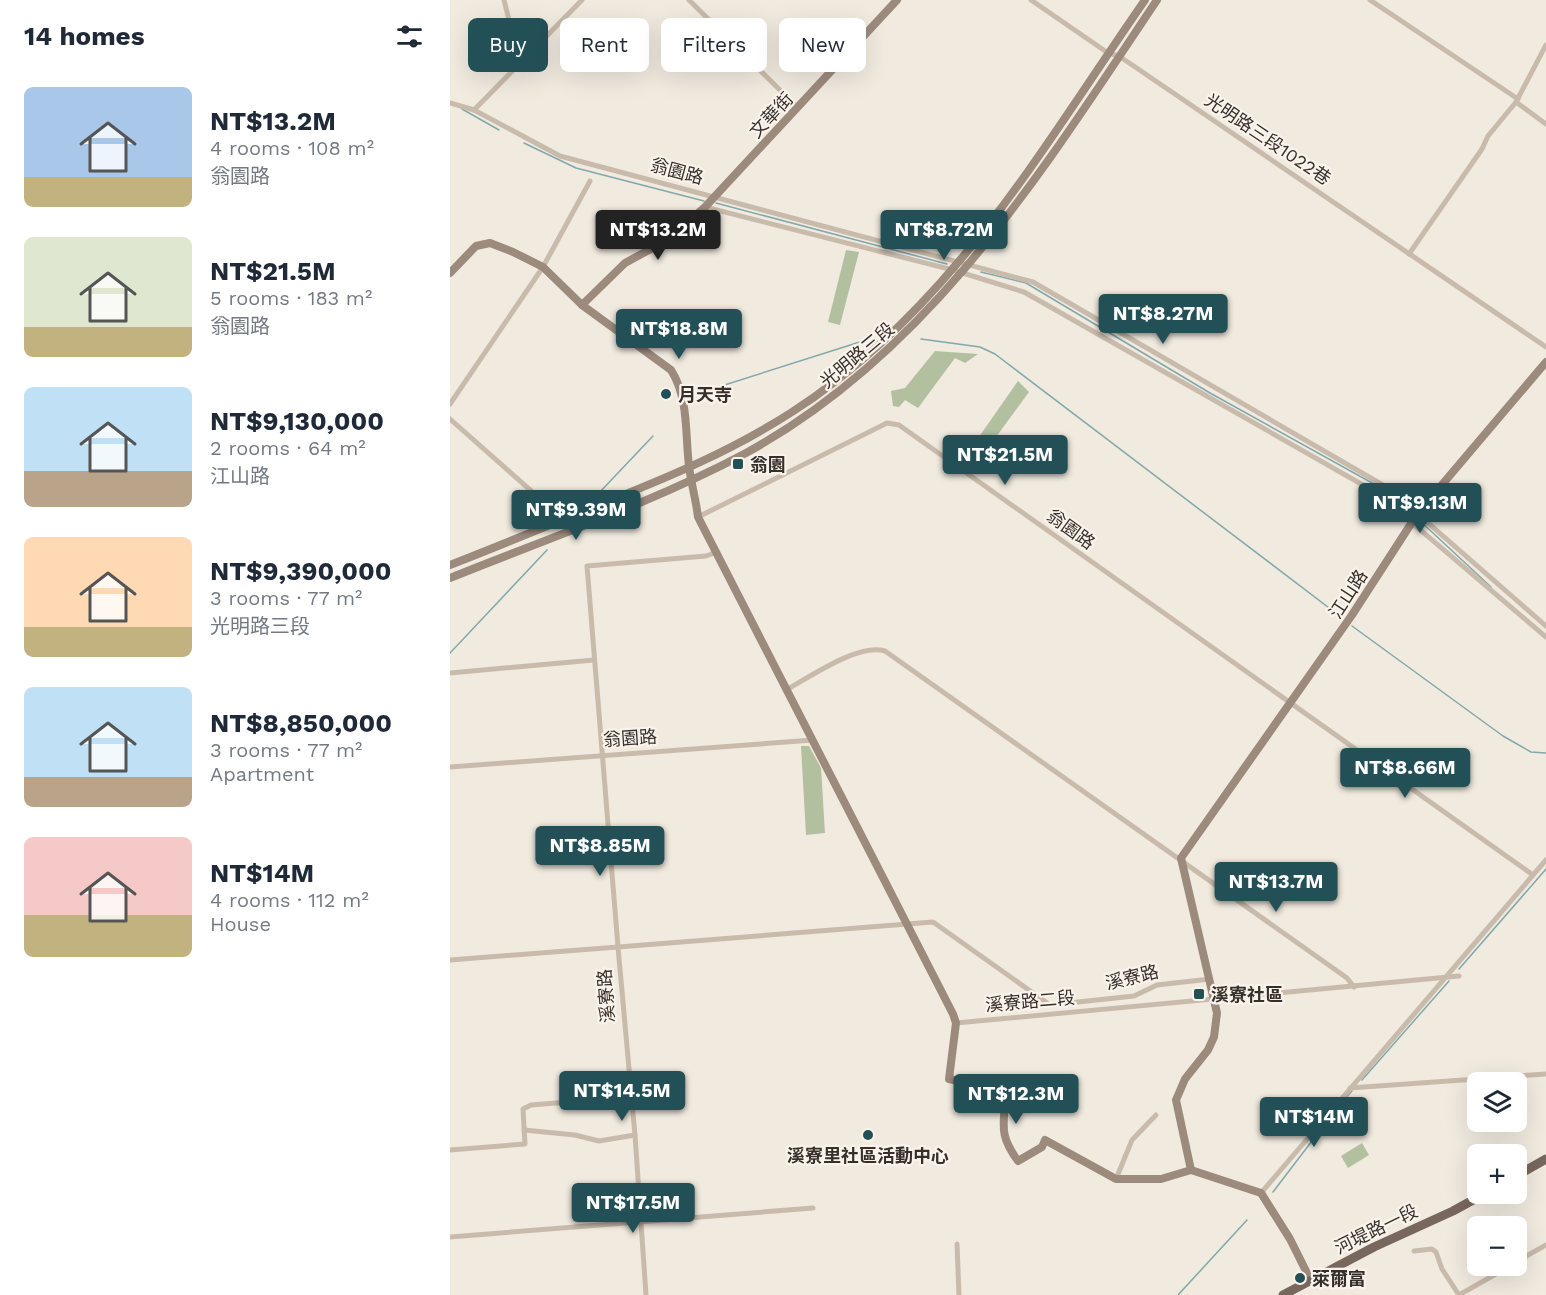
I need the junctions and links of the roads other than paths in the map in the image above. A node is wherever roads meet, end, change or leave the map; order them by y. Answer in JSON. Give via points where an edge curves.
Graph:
{"nodes":[{"id":1,"x":504,"y":0,"type":"edge"},
{"id":2,"x":582,"y":0,"type":"edge"},
{"id":3,"x":689,"y":0,"type":"edge"},
{"id":4,"x":897,"y":0,"type":"edge"},
{"id":5,"x":1031,"y":0,"type":"edge"},
{"id":6,"x":1145,"y":0,"type":"edge"},
{"id":7,"x":1157,"y":0,"type":"edge"},
{"id":8,"x":1370,"y":0,"type":"edge"},
{"id":9,"x":508,"y":18,"type":"edge"},
{"id":10,"x":548,"y":35,"type":"edge"},
{"id":11,"x":1546,"y":45,"type":"edge"},
{"id":12,"x":1108,"y":53,"type":"junction"},
{"id":13,"x":1119,"y":56,"type":"junction"},
{"id":14,"x":512,"y":72,"type":"edge"},
{"id":15,"x":1517,"y":100,"type":"junction"},
{"id":16,"x":450,"y":103,"type":"edge"},
{"id":17,"x":798,"y":108,"type":"junction"},
{"id":18,"x":474,"y":110,"type":"junction"},
{"id":19,"x":1546,"y":124,"type":"edge"},
{"id":20,"x":590,"y":181,"type":"dead end"},
{"id":21,"x":714,"y":196,"type":"junction"},
{"id":22,"x":705,"y":207,"type":"junction"},
{"id":23,"x":1409,"y":254,"type":"junction"},
{"id":24,"x":960,"y":262,"type":"junction"},
{"id":25,"x":970,"y":264,"type":"junction"},
{"id":26,"x":543,"y":267,"type":"junction"},
{"id":27,"x":953,"y":270,"type":"junction"},
{"id":28,"x":450,"y":273,"type":"edge"},
{"id":29,"x":963,"y":273,"type":"junction"},
{"id":30,"x":582,"y":305,"type":"junction"},
{"id":31,"x":1546,"y":347,"type":"edge"},
{"id":32,"x":1546,"y":362,"type":"edge"},
{"id":33,"x":450,"y":404,"type":"edge"},
{"id":34,"x":450,"y":419,"type":"edge"},
{"id":35,"x":689,"y":469,"type":"junction"},
{"id":36,"x":692,"y":480,"type":"junction"},
{"id":37,"x":1418,"y":513,"type":"junction"},
{"id":38,"x":698,"y":517,"type":"junction"},
{"id":39,"x":564,"y":520,"type":"junction"},
{"id":40,"x":1413,"y":522,"type":"junction"},
{"id":41,"x":569,"y":530,"type":"junction"},
{"id":42,"x":717,"y":552,"type":"junction"},
{"id":43,"x":450,"y":565,"type":"edge"},
{"id":44,"x":450,"y":578,"type":"edge"},
{"id":45,"x":1546,"y":626,"type":"edge"},
{"id":46,"x":1546,"y":638,"type":"edge"},
{"id":47,"x":594,"y":660,"type":"junction"},
{"id":48,"x":450,"y":673,"type":"edge"},
{"id":49,"x":786,"y":690,"type":"junction"},
{"id":50,"x":1290,"y":704,"type":"junction"},
{"id":51,"x":813,"y":740,"type":"junction"},
{"id":52,"x":602,"y":755,"type":"junction"},
{"id":53,"x":450,"y":767,"type":"edge"},
{"id":54,"x":1181,"y":858,"type":"junction"},
{"id":55,"x":1546,"y":860,"type":"edge"},
{"id":56,"x":1533,"y":875,"type":"junction"},
{"id":57,"x":907,"y":923,"type":"junction"},
{"id":58,"x":618,"y":947,"type":"junction"},
{"id":59,"x":450,"y":960,"type":"edge"},
{"id":60,"x":1460,"y":976,"type":"dead end"},
{"id":61,"x":1444,"y":977,"type":"junction"},
{"id":62,"x":1211,"y":979,"type":"junction"},
{"id":63,"x":1354,"y":987,"type":"junction"},
{"id":64,"x":1215,"y":997,"type":"junction"},
{"id":65,"x":956,"y":1023,"type":"junction"},
{"id":66,"x":1546,"y":1074,"type":"edge"},
{"id":67,"x":1350,"y":1088,"type":"junction"},
{"id":68,"x":630,"y":1096,"type":"junction"},
{"id":69,"x":1156,"y":1115,"type":"dead end"},
{"id":70,"x":524,"y":1130,"type":"junction"},
{"id":71,"x":635,"y":1136,"type":"junction"},
{"id":72,"x":450,"y":1150,"type":"edge"},
{"id":73,"x":1546,"y":1160,"type":"edge"},
{"id":74,"x":1191,"y":1170,"type":"junction"},
{"id":75,"x":1527,"y":1170,"type":"edge"},
{"id":76,"x":1116,"y":1179,"type":"junction"},
{"id":77,"x":1261,"y":1193,"type":"junction"},
{"id":78,"x":1467,"y":1203,"type":"edge"},
{"id":79,"x":813,"y":1208,"type":"dead end"},
{"id":80,"x":641,"y":1222,"type":"junction"},
{"id":81,"x":450,"y":1237,"type":"edge"},
{"id":82,"x":957,"y":1244,"type":"dead end"},
{"id":83,"x":1546,"y":1245,"type":"edge"},
{"id":84,"x":1414,"y":1251,"type":"dead end"},
{"id":85,"x":1527,"y":1256,"type":"edge"},
{"id":86,"x":1492,"y":1276,"type":"edge"},
{"id":87,"x":1311,"y":1281,"type":"junction"},
{"id":88,"x":646,"y":1295,"type":"edge"},
{"id":89,"x":959,"y":1295,"type":"edge"},
{"id":90,"x":1283,"y":1295,"type":"edge"}],
"edges":[{"from":1,"to":9,"type":"street"},
{"from":2,"to":10,"type":"street"},
{"from":3,"to":17,"type":"street"},
{"from":4,"to":17,"type":"street","name":"文華街"},
{"from":5,"to":12,"type":"street","name":"光明路三段1022巷"},
{"from":6,"to":12,"type":"street","name":"光明路三段"},
{"from":7,"to":13,"type":"street","name":"光明路三段"},
{"from":8,"to":15,"type":"street"},
{"from":11,"to":15,"type":"street"},
{"from":12,"to":13,"type":"street","name":"光明路三段1022巷"},
{"from":12,"to":24,"type":"street","name":"光明路三段","via":[[1011,198]]},
{"from":13,"to":23,"type":"street","name":"光明路三段1022巷"},
{"from":13,"to":25,"type":"street","name":"光明路三段","via":[[992,239]]},
{"from":14,"to":18,"type":"street"},
{"from":15,"to":19,"type":"street"},
{"from":15,"to":23,"type":"street","via":[[1488,136]]},
{"from":16,"to":18,"type":"street","name":"翁園路"},
{"from":17,"to":21,"type":"street","name":"文華街"},
{"from":18,"to":21,"type":"street","name":"翁園路","via":[[560,156]]},
{"from":20,"to":26,"type":"street"},
{"from":21,"to":22,"type":"street","name":"翁園路"},
{"from":21,"to":24,"type":"street"},
{"from":22,"to":27,"type":"street"},
{"from":22,"to":30,"type":"street","name":"翁園路","via":[[669,239],[625,263]]},
{"from":23,"to":31,"type":"street","name":"光明路三段1022巷"},
{"from":24,"to":25,"type":"street"},
{"from":24,"to":27,"type":"street","name":"光明路三段"},
{"from":25,"to":29,"type":"street","name":"光明路三段"},
{"from":25,"to":37,"type":"street","via":[[1033,282],[1340,459],[1388,488]]},
{"from":26,"to":28,"type":"street","via":[[490,243],[476,246]]},
{"from":26,"to":30,"type":"street"},
{"from":26,"to":33,"type":"street"},
{"from":27,"to":29,"type":"street"},
{"from":27,"to":35,"type":"street","name":"光明路三段","via":[[893,333],[847,372],[794,411]]},
{"from":29,"to":36,"type":"street","name":"光明路三段","via":[[900,340],[845,386],[776,435]]},
{"from":29,"to":40,"type":"street","via":[[1024,292],[1377,493]]},
{"from":30,"to":35,"type":"street","via":[[671,370],[682,394]]},
{"from":32,"to":37,"type":"street","name":"江山路"},
{"from":34,"to":39,"type":"street"},
{"from":35,"to":36,"type":"street"},
{"from":35,"to":39,"type":"street","name":"光明路三段"},
{"from":36,"to":38,"type":"street"},
{"from":36,"to":41,"type":"street","name":"光明路三段"},
{"from":37,"to":40,"type":"street","name":"江山路"},
{"from":37,"to":45,"type":"street"},
{"from":38,"to":42,"type":"street"},
{"from":38,"to":50,"type":"street","name":"翁園路","via":[[803,463],[893,423]]},
{"from":39,"to":41,"type":"street"},
{"from":39,"to":43,"type":"street","name":"光明路三段"},
{"from":40,"to":46,"type":"street"},
{"from":40,"to":50,"type":"street","name":"江山路"},
{"from":41,"to":44,"type":"street","name":"光明路三段"},
{"from":42,"to":47,"type":"street","via":[[587,566]]},
{"from":42,"to":49,"type":"street"},
{"from":47,"to":48,"type":"street"},
{"from":47,"to":52,"type":"street"},
{"from":49,"to":51,"type":"street"},
{"from":49,"to":54,"type":"street","via":[[854,654],[869,649],[885,651]]},
{"from":50,"to":54,"type":"street"},
{"from":50,"to":56,"type":"street"},
{"from":51,"to":52,"type":"street","name":"翁園路"},
{"from":51,"to":57,"type":"street"},
{"from":52,"to":53,"type":"street","name":"翁園路"},
{"from":52,"to":58,"type":"street"},
{"from":54,"to":62,"type":"street"},
{"from":54,"to":63,"type":"street","via":[[1347,978]]},
{"from":55,"to":56,"type":"street"},
{"from":56,"to":61,"type":"street"},
{"from":57,"to":58,"type":"street","name":"溪寮路"},
{"from":57,"to":62,"type":"street","name":"溪寮路","via":[[940,925],[1050,1005],[1134,996],[1157,985]]},
{"from":57,"to":65,"type":"street"},
{"from":58,"to":59,"type":"street"},
{"from":58,"to":68,"type":"street","name":"溪寮路"},
{"from":60,"to":61,"type":"street","name":"溪寮路二段"},
{"from":61,"to":63,"type":"street","name":"溪寮路二段"},
{"from":61,"to":67,"type":"street"},
{"from":62,"to":64,"type":"street"},
{"from":63,"to":64,"type":"street","name":"溪寮路二段"},
{"from":64,"to":65,"type":"street","name":"溪寮路二段"},
{"from":64,"to":74,"type":"street","via":[[1214,1037],[1185,1079],[1176,1100]]},
{"from":65,"to":76,"type":"street","via":[[949,1079],[1005,1089],[1002,1131],[1006,1145],[1018,1161],[1042,1147],[1045,1140]]},
{"from":66,"to":67,"type":"street"},
{"from":67,"to":77,"type":"street"},
{"from":68,"to":70,"type":"street","via":[[531,1106],[523,1109]]},
{"from":68,"to":71,"type":"street","name":"溪寮路"},
{"from":69,"to":76,"type":"street","via":[[1132,1140]]},
{"from":70,"to":71,"type":"street","via":[[599,1141]]},
{"from":70,"to":72,"type":"street","via":[[525,1144]]},
{"from":71,"to":80,"type":"street","name":"溪寮路"},
{"from":73,"to":75,"type":"main road"},
{"from":74,"to":76,"type":"street","via":[[1161,1179]]},
{"from":74,"to":77,"type":"street"},
{"from":77,"to":87,"type":"street"},
{"from":78,"to":87,"type":"main road","name":"河堤路一段"},
{"from":79,"to":80,"type":"street"},
{"from":80,"to":81,"type":"street"},
{"from":80,"to":88,"type":"street","name":"溪寮路"},
{"from":82,"to":89,"type":"street"},
{"from":83,"to":85,"type":"street"},
{"from":84,"to":86,"type":"street","via":[[1436,1252],[1459,1295]]},
{"from":87,"to":90,"type":"main road","name":"河堤路一段"}]}
